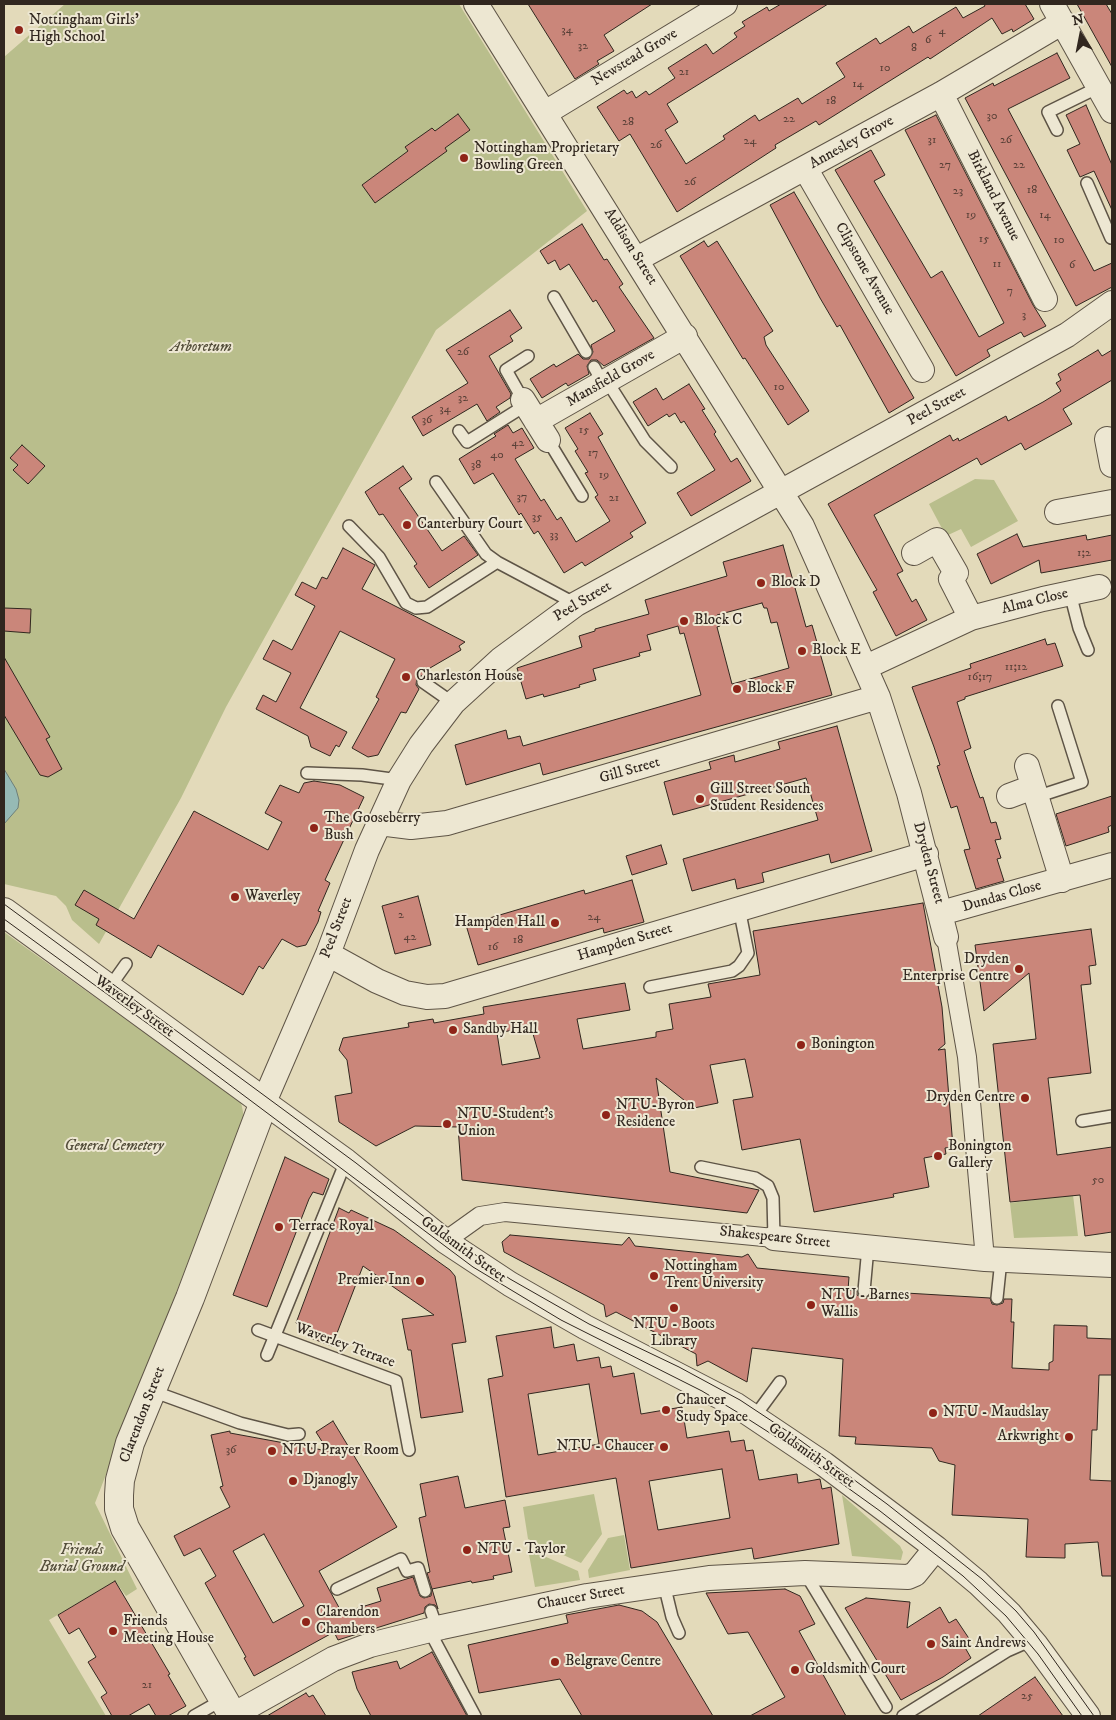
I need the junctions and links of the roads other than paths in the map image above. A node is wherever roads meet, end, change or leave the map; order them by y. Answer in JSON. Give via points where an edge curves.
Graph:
{"nodes":[{"id":1,"x":476,"y":4,"type":"edge"},
{"id":2,"x":725,"y":4,"type":"edge"},
{"id":3,"x":1058,"y":13,"type":"edge"},
{"id":4,"x":1099,"y":87,"type":"junction"},
{"id":5,"x":940,"y":94,"type":"junction"},
{"id":6,"x":1112,"y":111,"type":"edge"},
{"id":7,"x":545,"y":113,"type":"junction"},
{"id":8,"x":1057,"y":130,"type":"dead end"},
{"id":9,"x":805,"y":168,"type":"junction"},
{"id":10,"x":1087,"y":183,"type":"dead end"},
{"id":11,"x":1109,"y":203,"type":"dead end"},
{"id":12,"x":1098,"y":209,"type":"junction"},
{"id":13,"x":1111,"y":238,"type":"dead end"},
{"id":14,"x":638,"y":259,"type":"junction"},
{"id":15,"x":554,"y":297,"type":"dead end"},
{"id":16,"x":1045,"y":299,"type":"dead end"},
{"id":17,"x":1112,"y":303,"type":"edge"},
{"id":18,"x":685,"y":336,"type":"junction"},
{"id":19,"x":586,"y":352,"type":"dead end"},
{"id":20,"x":528,"y":356,"type":"dead end"},
{"id":21,"x":922,"y":370,"type":"dead end"},
{"id":22,"x":601,"y":377,"type":"junction"},
{"id":23,"x":533,"y":417,"type":"junction"},
{"id":24,"x":459,"y":431,"type":"dead end"},
{"id":25,"x":1107,"y":439,"type":"dead end"},
{"id":26,"x":1112,"y":465,"type":"edge"},
{"id":27,"x":671,"y":467,"type":"dead end"},
{"id":28,"x":436,"y":482,"type":"dead end"},
{"id":29,"x":782,"y":491,"type":"junction"},
{"id":30,"x":582,"y":496,"type":"dead end"},
{"id":31,"x":1112,"y":502,"type":"edge"},
{"id":32,"x":1058,"y":512,"type":"dead end"},
{"id":33,"x":349,"y":526,"type":"dead end"},
{"id":34,"x":914,"y":553,"type":"dead end"},
{"id":35,"x":497,"y":562,"type":"junction"},
{"id":36,"x":1099,"y":587,"type":"dead end"},
{"id":37,"x":1070,"y":593,"type":"junction"},
{"id":38,"x":576,"y":604,"type":"junction"},
{"id":39,"x":971,"y":618,"type":"junction"},
{"id":40,"x":1088,"y":650,"type":"dead end"},
{"id":41,"x":866,"y":667,"type":"junction"},
{"id":42,"x":423,"y":682,"type":"dead end"},
{"id":43,"x":878,"y":697,"type":"junction"},
{"id":44,"x":453,"y":703,"type":"junction"},
{"id":45,"x":1058,"y":706,"type":"dead end"},
{"id":46,"x":307,"y":773,"type":"dead end"},
{"id":47,"x":399,"y":780,"type":"junction"},
{"id":48,"x":1032,"y":784,"type":"junction"},
{"id":49,"x":1009,"y":796,"type":"dead end"},
{"id":50,"x":379,"y":823,"type":"junction"},
{"id":51,"x":926,"y":854,"type":"junction"},
{"id":52,"x":1112,"y":865,"type":"edge"},
{"id":53,"x":1062,"y":880,"type":"junction"},
{"id":54,"x":739,"y":908,"type":"junction"},
{"id":55,"x":4,"y":912,"type":"edge"},
{"id":56,"x":942,"y":914,"type":"junction"},
{"id":57,"x":946,"y":937,"type":"joint"},
{"id":58,"x":328,"y":954,"type":"junction"},
{"id":59,"x":126,"y":964,"type":"dead end"},
{"id":60,"x":650,"y":987,"type":"dead end"},
{"id":61,"x":109,"y":988,"type":"junction"},
{"id":62,"x":264,"y":1102,"type":"junction"},
{"id":63,"x":1112,"y":1116,"type":"edge"},
{"id":64,"x":1082,"y":1121,"type":"dead end"},
{"id":65,"x":346,"y":1162,"type":"junction"},
{"id":66,"x":701,"y":1166,"type":"dead end"},
{"id":67,"x":774,"y":1238,"type":"junction"},
{"id":68,"x":445,"y":1240,"type":"junction"},
{"id":69,"x":868,"y":1248,"type":"junction"},
{"id":70,"x":993,"y":1259,"type":"junction"},
{"id":71,"x":1112,"y":1264,"type":"edge"},
{"id":72,"x":864,"y":1291,"type":"dead end"},
{"id":73,"x":997,"y":1298,"type":"dead end"},
{"id":74,"x":258,"y":1330,"type":"dead end"},
{"id":75,"x":274,"y":1336,"type":"junction"},
{"id":76,"x":267,"y":1355,"type":"dead end"},
{"id":77,"x":780,"y":1382,"type":"dead end"},
{"id":78,"x":152,"y":1391,"type":"junction"},
{"id":79,"x":755,"y":1416,"type":"junction"},
{"id":80,"x":299,"y":1434,"type":"dead end"},
{"id":81,"x":408,"y":1450,"type":"dead end"},
{"id":82,"x":936,"y":1548,"type":"junction"},
{"id":83,"x":805,"y":1573,"type":"junction"},
{"id":84,"x":664,"y":1584,"type":"junction"},
{"id":85,"x":337,"y":1589,"type":"dead end"},
{"id":86,"x":425,"y":1591,"type":"dead end"},
{"id":87,"x":432,"y":1623,"type":"junction"},
{"id":88,"x":679,"y":1633,"type":"dead end"},
{"id":89,"x":1032,"y":1640,"type":"junction"},
{"id":90,"x":886,"y":1707,"type":"dead end"},
{"id":91,"x":230,"y":1710,"type":"edge"},
{"id":92,"x":194,"y":1716,"type":"edge"},
{"id":93,"x":475,"y":1716,"type":"edge"},
{"id":94,"x":903,"y":1716,"type":"edge"},
{"id":95,"x":1088,"y":1716,"type":"edge"}],
"edges":[{"from":1,"to":7,"type":"street","name":"Addison Street"},
{"from":2,"to":7,"type":"street","name":"Newstead Grove"},
{"from":3,"to":4,"type":"street"},
{"from":3,"to":5,"type":"street","name":"Annesley Grove"},
{"from":4,"to":6,"type":"street"},
{"from":4,"to":8,"type":"lane","via":[[1048,112]]},
{"from":5,"to":9,"type":"street","name":"Annesley Grove"},
{"from":5,"to":16,"type":"street","name":"Birkland Avenue"},
{"from":7,"to":14,"type":"street","name":"Addison Street"},
{"from":9,"to":14,"type":"street","name":"Annesley Grove"},
{"from":9,"to":21,"type":"street","name":"Clipstone Avenue"},
{"from":10,"to":12,"type":"lane"},
{"from":11,"to":12,"type":"lane"},
{"from":12,"to":13,"type":"lane"},
{"from":14,"to":18,"type":"street","name":"Addison Street"},
{"from":15,"to":19,"type":"lane"},
{"from":17,"to":29,"type":"street","name":"Peel Street","via":[[1060,339]]},
{"from":18,"to":22,"type":"street","name":"Mansfield Grove"},
{"from":18,"to":29,"type":"street","name":"Addison Street"},
{"from":20,"to":23,"type":"lane","via":[[506,370]]},
{"from":22,"to":23,"type":"street","name":"Mansfield Grove"},
{"from":22,"to":27,"type":"lane","via":[[645,441]]},
{"from":23,"to":24,"type":"lane","via":[[467,442]]},
{"from":23,"to":30,"type":"lane"},
{"from":25,"to":26,"type":"street"},
{"from":28,"to":35,"type":"lane","via":[[486,554]]},
{"from":29,"to":38,"type":"street","name":"Peel Street"},
{"from":29,"to":41,"type":"street","name":"Dryden Street","via":[[815,552]]},
{"from":31,"to":32,"type":"street"},
{"from":33,"to":35,"type":"lane","via":[[378,557],[406,603],[416,608],[426,607]]},
{"from":34,"to":39,"type":"street","via":[[937,540],[956,573],[951,579]]},
{"from":35,"to":38,"type":"lane"},
{"from":36,"to":37,"type":"street","name":"Alma Close"},
{"from":37,"to":39,"type":"street","name":"Alma Close"},
{"from":37,"to":40,"type":"lane"},
{"from":38,"to":44,"type":"street","name":"Peel Street","via":[[500,660]]},
{"from":39,"to":41,"type":"street","name":"Alma Close"},
{"from":41,"to":43,"type":"street","name":"Dryden Street"},
{"from":42,"to":44,"type":"lane"},
{"from":43,"to":50,"type":"street","name":"Gill Street","via":[[447,823],[411,828]]},
{"from":43,"to":51,"type":"street","name":"Dryden Street"},
{"from":44,"to":47,"type":"street","name":"Peel Street"},
{"from":45,"to":48,"type":"lane","via":[[1082,782]]},
{"from":46,"to":47,"type":"lane"},
{"from":47,"to":50,"type":"street","name":"Peel Street"},
{"from":48,"to":49,"type":"street"},
{"from":48,"to":53,"type":"street","name":"Dundas Close"},
{"from":50,"to":58,"type":"street","name":"Peel Street"},
{"from":51,"to":54,"type":"street","name":"Hampden Street"},
{"from":51,"to":56,"type":"street","name":"Dryden Street"},
{"from":52,"to":53,"type":"street","name":"Dundas Close"},
{"from":53,"to":56,"type":"street","name":"Dundas Close"},
{"from":54,"to":58,"type":"street","name":"Hampden Street","via":[[444,996],[427,997],[405,992],[377,981]]},
{"from":54,"to":60,"type":"lane","via":[[748,953],[739,966],[732,971]]},
{"from":55,"to":61,"type":"street","name":"Waverley Street"},
{"from":56,"to":57,"type":"street","name":"Dryden Street"},
{"from":57,"to":70,"type":"street","name":"Dryden Street","via":[[967,1057]]},
{"from":58,"to":62,"type":"street","name":"Peel Street"},
{"from":59,"to":61,"type":"lane"},
{"from":61,"to":62,"type":"street","name":"Waverley Street"},
{"from":62,"to":65,"type":"street","name":"Goldsmith Street"},
{"from":62,"to":78,"type":"street","name":"Clarendon Street"},
{"from":63,"to":64,"type":"lane"},
{"from":65,"to":68,"type":"street","name":"Goldsmith Street"},
{"from":65,"to":75,"type":"lane","name":"Waverley Terrace"},
{"from":66,"to":67,"type":"lane","via":[[755,1178],[768,1186],[773,1198]]},
{"from":67,"to":68,"type":"street","name":"Shakespeare Street","via":[[505,1212],[480,1216]]},
{"from":67,"to":69,"type":"street","name":"Shakespeare Street"},
{"from":68,"to":79,"type":"street","name":"Goldsmith Street","via":[[510,1284],[585,1327]]},
{"from":69,"to":70,"type":"street","name":"Shakespeare Street"},
{"from":69,"to":72,"type":"lane"},
{"from":70,"to":71,"type":"street","name":"Shakespeare Street"},
{"from":70,"to":73,"type":"lane"},
{"from":74,"to":75,"type":"lane"},
{"from":75,"to":76,"type":"lane","name":"Waverley Terrace"},
{"from":75,"to":81,"type":"lane","name":"Waverley Terrace","via":[[396,1381]]},
{"from":77,"to":79,"type":"lane"},
{"from":78,"to":80,"type":"lane","via":[[240,1423],[288,1435]]},
{"from":78,"to":91,"type":"street","name":"Clarendon Street","via":[[123,1466],[119,1509],[141,1560]]},
{"from":79,"to":82,"type":"street","name":"Goldsmith Street"},
{"from":82,"to":83,"type":"street","name":"Chaucer Street","via":[[915,1574],[908,1577]]},
{"from":82,"to":89,"type":"street","name":"Goldsmith Street","via":[[985,1589]]},
{"from":83,"to":84,"type":"street","name":"Chaucer Street"},
{"from":83,"to":90,"type":"lane"},
{"from":84,"to":87,"type":"street","name":"Chaucer Street"},
{"from":84,"to":88,"type":"lane"},
{"from":85,"to":86,"type":"lane","via":[[401,1559],[408,1571],[418,1568]]},
{"from":87,"to":91,"type":"street","name":"Chaucer Street","via":[[333,1659]]},
{"from":87,"to":93,"type":"lane"},
{"from":89,"to":94,"type":"lane","via":[[1007,1651]]},
{"from":89,"to":95,"type":"street","name":"Goldsmith Street"},
{"from":91,"to":92,"type":"lane"}]}
